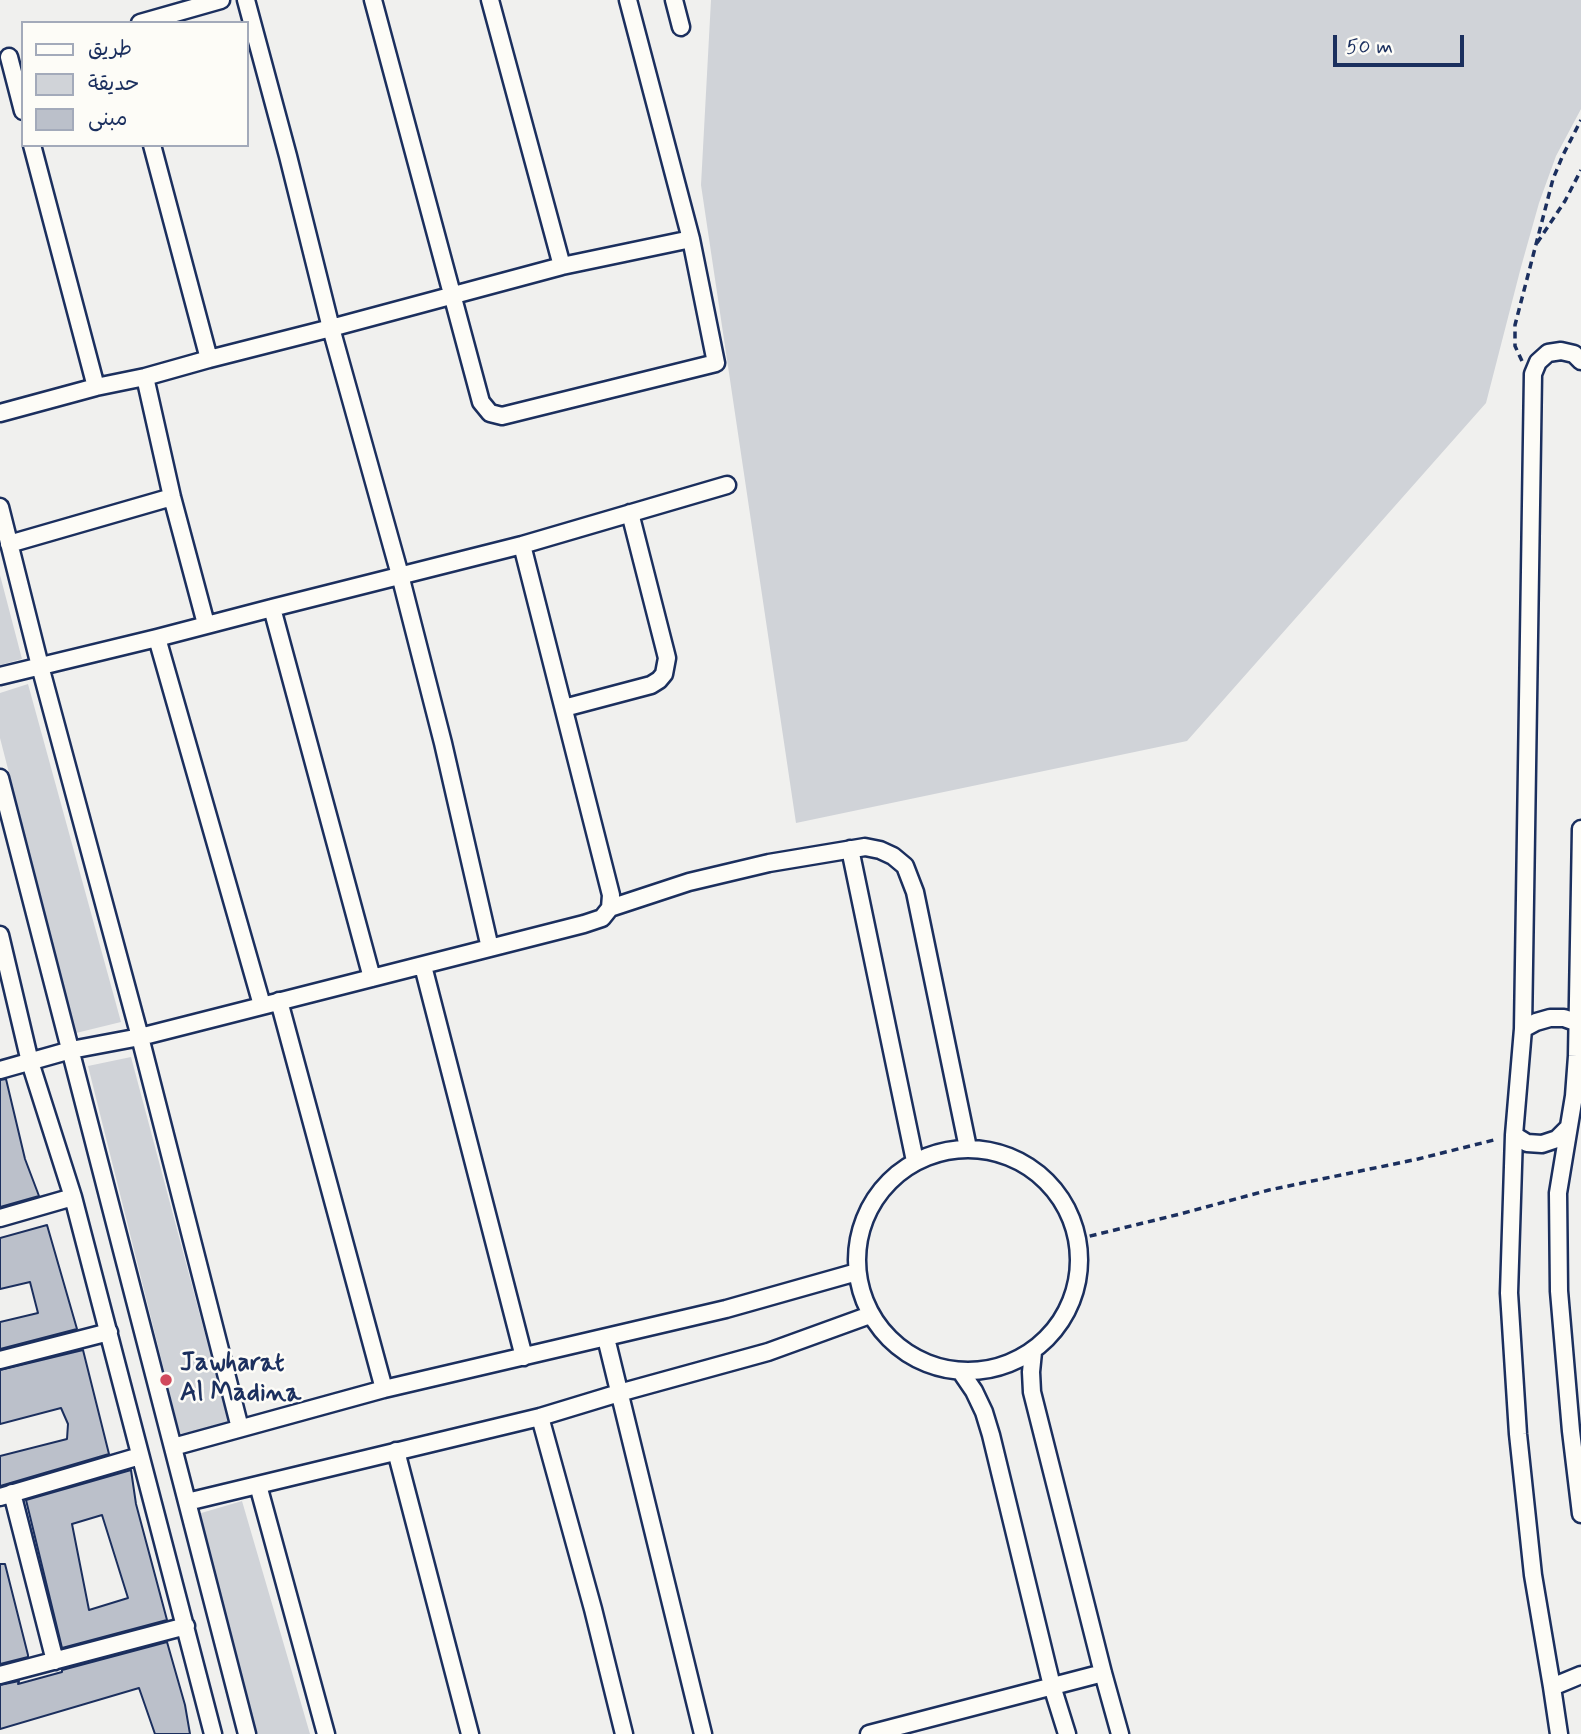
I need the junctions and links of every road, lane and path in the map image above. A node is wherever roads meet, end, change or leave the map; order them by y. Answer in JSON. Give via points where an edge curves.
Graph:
{"nodes":[{"id":1,"x":221,"y":0,"type":"edge"},
{"id":2,"x":246,"y":0,"type":"edge"},
{"id":3,"x":373,"y":0,"type":"edge"},
{"id":4,"x":490,"y":0,"type":"edge"},
{"id":5,"x":628,"y":0,"type":"edge"},
{"id":6,"x":674,"y":0,"type":"edge"},
{"id":7,"x":147,"y":21,"type":"edge"},
{"id":8,"x":681,"y":27,"type":"dead end"},
{"id":9,"x":10,"y":57,"type":"edge"},
{"id":10,"x":21,"y":103,"type":"edge"},
{"id":11,"x":1581,"y":120,"type":"edge"},
{"id":12,"x":33,"y":147,"type":"edge"},
{"id":13,"x":153,"y":147,"type":"edge"},
{"id":14,"x":1581,"y":170,"type":"edge"},
{"id":15,"x":691,"y":239,"type":"junction"},
{"id":16,"x":1535,"y":245,"type":"junction"},
{"id":17,"x":562,"y":267,"type":"junction"},
{"id":18,"x":452,"y":296,"type":"junction"},
{"id":19,"x":331,"y":328,"type":"junction"},
{"id":20,"x":1581,"y":339,"type":"edge"},
{"id":21,"x":1577,"y":357,"type":"edge"},
{"id":22,"x":209,"y":359,"type":"junction"},
{"id":23,"x":1533,"y":374,"type":"junction"},
{"id":24,"x":145,"y":377,"type":"junction"},
{"id":25,"x":96,"y":387,"type":"junction"},
{"id":26,"x":0,"y":413,"type":"edge"},
{"id":27,"x":727,"y":485,"type":"dead end"},
{"id":28,"x":172,"y":497,"type":"junction"},
{"id":29,"x":0,"y":507,"type":"edge"},
{"id":30,"x":630,"y":513,"type":"junction"},
{"id":31,"x":9,"y":544,"type":"junction"},
{"id":32,"x":522,"y":545,"type":"junction"},
{"id":33,"x":400,"y":575,"type":"junction"},
{"id":34,"x":272,"y":607,"type":"junction"},
{"id":35,"x":206,"y":624,"type":"junction"},
{"id":36,"x":157,"y":638,"type":"junction"},
{"id":37,"x":40,"y":666,"type":"junction"},
{"id":38,"x":0,"y":676,"type":"edge"},
{"id":39,"x":564,"y":709,"type":"junction"},
{"id":40,"x":0,"y":778,"type":"edge"},
{"id":41,"x":1581,"y":829,"type":"edge"},
{"id":42,"x":850,"y":849,"type":"junction"},
{"id":43,"x":610,"y":908,"type":"junction"},
{"id":44,"x":1,"y":943,"type":"edge"},
{"id":45,"x":490,"y":948,"type":"junction"},
{"id":46,"x":423,"y":966,"type":"junction"},
{"id":47,"x":372,"y":978,"type":"junction"},
{"id":48,"x":279,"y":1001,"type":"junction"},
{"id":49,"x":262,"y":1005,"type":"junction"},
{"id":50,"x":1578,"y":1023,"type":"junction"},
{"id":51,"x":1523,"y":1029,"type":"junction"},
{"id":52,"x":141,"y":1037,"type":"junction"},
{"id":53,"x":71,"y":1050,"type":"junction"},
{"id":54,"x":30,"y":1062,"type":"junction"},
{"id":55,"x":0,"y":1070,"type":"edge"},
{"id":56,"x":1568,"y":1128,"type":"junction"},
{"id":57,"x":1514,"y":1135,"type":"junction"},
{"id":58,"x":968,"y":1148,"type":"junction"},
{"id":59,"x":915,"y":1161,"type":"junction"},
{"id":60,"x":73,"y":1197,"type":"junction"},
{"id":61,"x":0,"y":1218,"type":"edge"},
{"id":62,"x":1078,"y":1239,"type":"junction"},
{"id":63,"x":857,"y":1272,"type":"junction"},
{"id":64,"x":870,"y":1315,"type":"junction"},
{"id":65,"x":109,"y":1332,"type":"junction"},
{"id":66,"x":606,"y":1338,"type":"junction"},
{"id":67,"x":1033,"y":1352,"type":"junction"},
{"id":68,"x":524,"y":1357,"type":"junction"},
{"id":69,"x":0,"y":1360,"type":"edge"},
{"id":70,"x":961,"y":1372,"type":"junction"},
{"id":71,"x":384,"y":1389,"type":"junction"},
{"id":72,"x":619,"y":1393,"type":"junction"},
{"id":73,"x":540,"y":1418,"type":"junction"},
{"id":74,"x":240,"y":1428,"type":"junction"},
{"id":75,"x":173,"y":1447,"type":"junction"},
{"id":76,"x":396,"y":1451,"type":"junction"},
{"id":77,"x":140,"y":1456,"type":"junction"},
{"id":78,"x":258,"y":1485,"type":"junction"},
{"id":79,"x":6,"y":1495,"type":"edge"},
{"id":80,"x":187,"y":1502,"type":"junction"},
{"id":81,"x":1581,"y":1514,"type":"edge"},
{"id":82,"x":186,"y":1626,"type":"junction"},
{"id":83,"x":55,"y":1661,"type":"junction"},
{"id":84,"x":1102,"y":1673,"type":"junction"},
{"id":85,"x":0,"y":1675,"type":"edge"},
{"id":86,"x":1581,"y":1675,"type":"edge"},
{"id":87,"x":1052,"y":1686,"type":"junction"},
{"id":88,"x":1552,"y":1687,"type":"junction"},
{"id":89,"x":213,"y":1734,"type":"edge"},
{"id":90,"x":247,"y":1734,"type":"edge"},
{"id":91,"x":326,"y":1734,"type":"edge"},
{"id":92,"x":470,"y":1734,"type":"edge"},
{"id":93,"x":624,"y":1734,"type":"edge"},
{"id":94,"x":703,"y":1734,"type":"edge"},
{"id":95,"x":869,"y":1734,"type":"edge"},
{"id":96,"x":1067,"y":1734,"type":"edge"},
{"id":97,"x":1120,"y":1734,"type":"edge"},
{"id":98,"x":1559,"y":1734,"type":"edge"}],
"edges":[{"from":1,"to":7,"type":"street"},
{"from":2,"to":19,"type":"street"},
{"from":3,"to":18,"type":"street"},
{"from":4,"to":17,"type":"street"},
{"from":5,"to":15,"type":"street"},
{"from":6,"to":8,"type":"street"},
{"from":9,"to":10,"type":"street"},
{"from":11,"to":16,"type":"path","via":[[1553,179]]},
{"from":12,"to":25,"type":"street"},
{"from":13,"to":22,"type":"street"},
{"from":14,"to":16,"type":"path"},
{"from":15,"to":17,"type":"street"},
{"from":15,"to":18,"type":"street","via":[[716,363],[502,416],[490,413],[481,402]]},
{"from":16,"to":23,"type":"path","via":[[1514,335],[1519,357]]},
{"from":17,"to":18,"type":"street"},
{"from":18,"to":19,"type":"street"},
{"from":19,"to":22,"type":"street"},
{"from":19,"to":33,"type":"street"},
{"from":20,"to":21,"type":"street"},
{"from":21,"to":23,"type":"street","via":[[1561,351],[1548,354]]},
{"from":22,"to":24,"type":"street"},
{"from":23,"to":51,"type":"street"},
{"from":24,"to":25,"type":"street"},
{"from":24,"to":28,"type":"street"},
{"from":25,"to":26,"type":"street"},
{"from":27,"to":30,"type":"street"},
{"from":28,"to":31,"type":"street"},
{"from":28,"to":35,"type":"street"},
{"from":29,"to":31,"type":"street"},
{"from":30,"to":32,"type":"street"},
{"from":30,"to":39,"type":"street","via":[[667,657],[664,674],[651,685]]},
{"from":31,"to":37,"type":"street"},
{"from":32,"to":33,"type":"street"},
{"from":32,"to":39,"type":"street"},
{"from":33,"to":34,"type":"street"},
{"from":33,"to":45,"type":"street"},
{"from":34,"to":35,"type":"street"},
{"from":34,"to":47,"type":"street"},
{"from":35,"to":36,"type":"street"},
{"from":36,"to":37,"type":"street"},
{"from":36,"to":49,"type":"street"},
{"from":37,"to":38,"type":"street"},
{"from":37,"to":52,"type":"street"},
{"from":39,"to":43,"type":"street","via":[[611,895]]},
{"from":40,"to":53,"type":"street"},
{"from":41,"to":50,"type":"street"},
{"from":42,"to":43,"type":"street","via":[[689,882]]},
{"from":42,"to":58,"type":"street","via":[[880,850],[905,866],[915,892]]},
{"from":42,"to":59,"type":"street"},
{"from":43,"to":45,"type":"street","via":[[602,918],[584,924]]},
{"from":44,"to":54,"type":"street"},
{"from":45,"to":46,"type":"street"},
{"from":46,"to":47,"type":"street"},
{"from":46,"to":68,"type":"street"},
{"from":47,"to":48,"type":"street"},
{"from":48,"to":49,"type":"street"},
{"from":48,"to":71,"type":"street"},
{"from":49,"to":52,"type":"street"},
{"from":50,"to":51,"type":"street","via":[[1550,1018]]},
{"from":50,"to":56,"type":"street"},
{"from":51,"to":57,"type":"street"},
{"from":52,"to":53,"type":"street"},
{"from":52,"to":74,"type":"street"},
{"from":53,"to":54,"type":"street"},
{"from":53,"to":75,"type":"street"},
{"from":54,"to":55,"type":"street"},
{"from":54,"to":60,"type":"street"},
{"from":56,"to":57,"type":"street","via":[[1557,1139],[1542,1144],[1527,1143]]},
{"from":56,"to":81,"type":"street","via":[[1558,1193],[1559,1291]]},
{"from":57,"to":62,"type":"path"},
{"from":57,"to":88,"type":"street","via":[[1509,1293],[1518,1434],[1533,1575]]},
{"from":58,"to":59,"type":"street","via":[[941,1151]]},
{"from":58,"to":62,"type":"street","via":[[1006,1154],[1040,1174],[1064,1203]]},
{"from":59,"to":63,"type":"street","via":[[889,1181],[869,1208],[858,1239]]},
{"from":60,"to":61,"type":"street"},
{"from":60,"to":65,"type":"street"},
{"from":62,"to":67,"type":"street","via":[[1078,1277],[1066,1313]]},
{"from":63,"to":64,"type":"street"},
{"from":63,"to":66,"type":"street"},
{"from":64,"to":70,"type":"street","via":[[908,1355],[933,1367]]},
{"from":64,"to":72,"type":"street","via":[[768,1352]]},
{"from":65,"to":69,"type":"street"},
{"from":65,"to":77,"type":"street"},
{"from":66,"to":68,"type":"street"},
{"from":66,"to":72,"type":"street"},
{"from":67,"to":70,"type":"street","via":[[987,1370]]},
{"from":67,"to":84,"type":"street","via":[[1032,1392]]},
{"from":68,"to":71,"type":"street"},
{"from":70,"to":87,"type":"street","via":[[991,1434]]},
{"from":71,"to":74,"type":"street"},
{"from":72,"to":73,"type":"street"},
{"from":72,"to":94,"type":"street"},
{"from":73,"to":76,"type":"street"},
{"from":73,"to":93,"type":"street"},
{"from":74,"to":75,"type":"street"},
{"from":75,"to":80,"type":"street"},
{"from":76,"to":78,"type":"street"},
{"from":76,"to":92,"type":"street"},
{"from":77,"to":79,"type":"street"},
{"from":77,"to":82,"type":"street"},
{"from":78,"to":80,"type":"street"},
{"from":78,"to":91,"type":"street"},
{"from":79,"to":83,"type":"street"},
{"from":80,"to":90,"type":"street"},
{"from":82,"to":83,"type":"street"},
{"from":82,"to":89,"type":"street"},
{"from":83,"to":85,"type":"street"},
{"from":84,"to":87,"type":"street"},
{"from":84,"to":97,"type":"street"},
{"from":86,"to":88,"type":"street"},
{"from":87,"to":95,"type":"street"},
{"from":87,"to":96,"type":"street"},
{"from":88,"to":98,"type":"street"}]}
